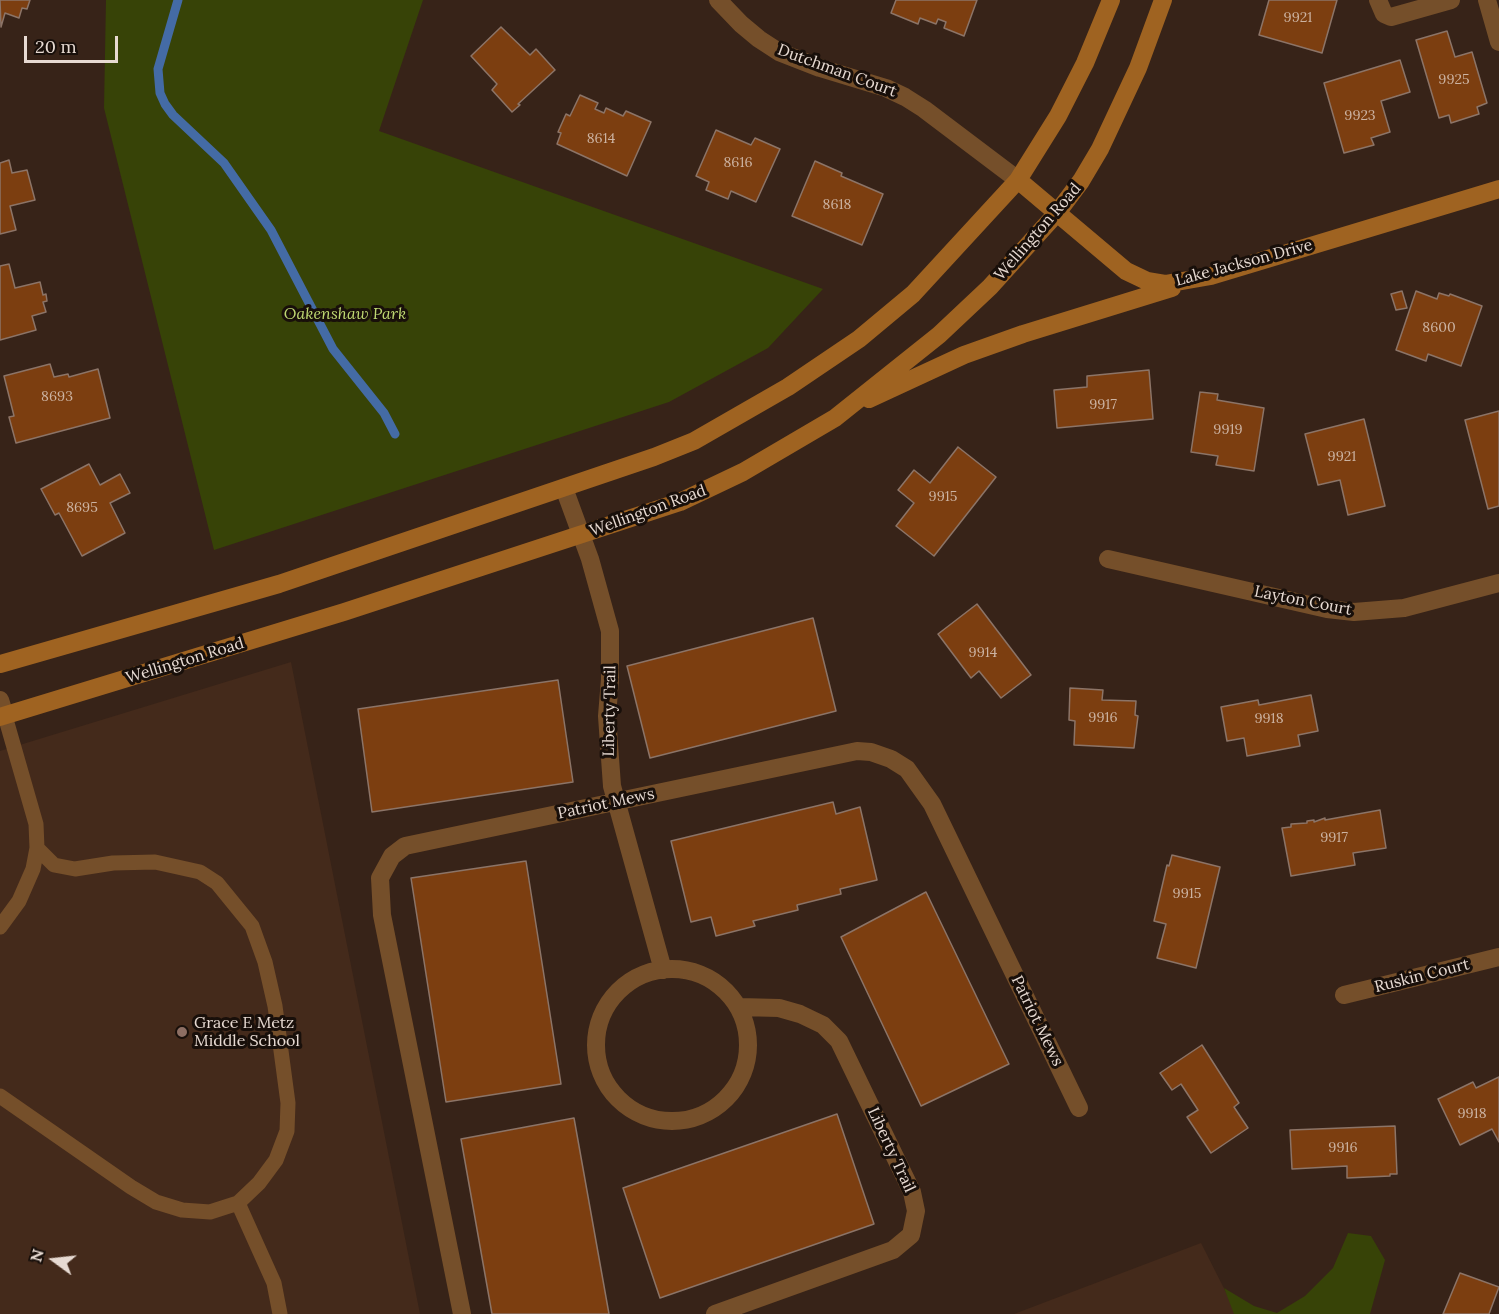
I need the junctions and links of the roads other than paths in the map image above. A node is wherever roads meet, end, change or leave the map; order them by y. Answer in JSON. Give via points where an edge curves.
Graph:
{"nodes":[{"id":1,"x":718,"y":0,"type":"edge"},
{"id":2,"x":1111,"y":0,"type":"edge"},
{"id":3,"x":1163,"y":0,"type":"edge"},
{"id":4,"x":1378,"y":0,"type":"edge"},
{"id":5,"x":1451,"y":0,"type":"edge"},
{"id":6,"x":1487,"y":0,"type":"edge"},
{"id":7,"x":1499,"y":42,"type":"edge"},
{"id":8,"x":1018,"y":180,"type":"junction"},
{"id":9,"x":1499,"y":189,"type":"edge"},
{"id":10,"x":1057,"y":213,"type":"junction"},
{"id":11,"x":1211,"y":276,"type":"junction"},
{"id":12,"x":845,"y":410,"type":"junction"},
{"id":13,"x":564,"y":488,"type":"junction"},
{"id":14,"x":581,"y":535,"type":"junction"},
{"id":15,"x":1108,"y":559,"type":"dead end"},
{"id":16,"x":1499,"y":583,"type":"edge"},
{"id":17,"x":0,"y":664,"type":"edge"},
{"id":18,"x":2,"y":711,"type":"edge"},
{"id":19,"x":616,"y":802,"type":"junction"},
{"id":20,"x":37,"y":848,"type":"junction"},
{"id":21,"x":0,"y":927,"type":"edge"},
{"id":22,"x":1499,"y":957,"type":"edge"},
{"id":23,"x":663,"y":970,"type":"junction"},
{"id":24,"x":1344,"y":995,"type":"dead end"},
{"id":25,"x":739,"y":1007,"type":"junction"},
{"id":26,"x":0,"y":1096,"type":"edge"},
{"id":27,"x":1079,"y":1108,"type":"dead end"},
{"id":28,"x":238,"y":1203,"type":"junction"},
{"id":29,"x":280,"y":1314,"type":"edge"},
{"id":30,"x":462,"y":1314,"type":"edge"},
{"id":31,"x":715,"y":1314,"type":"edge"}],
"edges":[{"from":1,"to":8,"type":"street","name":"Dutchman Court","via":[[759,39],[779,52],[905,97]]},
{"from":2,"to":8,"type":"main road","via":[[1058,116]]},
{"from":3,"to":10,"type":"main road","name":"Wellington Road","via":[[1138,68],[1100,149]]},
{"from":4,"to":5,"type":"street","via":[[1384,14],[1391,17]]},
{"from":6,"to":7,"type":"street"},
{"from":8,"to":10,"type":"main road","name":"Lake Jackson Drive"},
{"from":8,"to":13,"type":"main road","via":[[912,294],[859,339],[788,387],[694,441]]},
{"from":9,"to":11,"type":"main road","name":"Lake Jackson Drive"},
{"from":10,"to":11,"type":"main road","name":"Lake Jackson Drive","via":[[1126,271],[1147,281],[1165,284]]},
{"from":10,"to":12,"type":"main road","name":"Wellington Road","via":[[990,287],[939,335]]},
{"from":11,"to":12,"type":"main road","via":[[974,352]]},
{"from":12,"to":14,"type":"main road","name":"Wellington Road","via":[[715,486],[680,502]]},
{"from":13,"to":14,"type":"street","name":"Liberty Trail"},
{"from":13,"to":17,"type":"main road","via":[[279,584]]},
{"from":14,"to":18,"type":"main road","name":"Wellington Road","via":[[344,612]]},
{"from":14,"to":19,"type":"street","name":"Liberty Trail","via":[[610,631],[606,716]]},
{"from":15,"to":16,"type":"street","name":"Layton Court","via":[[1354,612],[1404,608]]},
{"from":18,"to":20,"type":"lane","via":[[36,824]]},
{"from":19,"to":23,"type":"street","name":"Liberty Trail"},
{"from":19,"to":27,"type":"street","name":"Patriot Mews","via":[[856,751],[891,759],[907,769],[932,804]]},
{"from":19,"to":30,"type":"street","name":"Patriot Mews","via":[[405,846],[392,856],[380,878],[382,915]]},
{"from":20,"to":21,"type":"lane","via":[[19,901]]},
{"from":20,"to":28,"type":"lane","via":[[54,865],[75,869],[133,861],[200,872],[218,883],[252,926],[275,1006],[288,1112],[287,1131],[276,1160],[260,1183]]},
{"from":22,"to":24,"type":"street","name":"Ruskin Court"},
{"from":23,"to":25,"type":"street","via":[[693,971],[711,979]]},
{"from":23,"to":25,"type":"street","via":[[634,979],[618,991],[598,1025],[598,1065],[618,1100],[634,1112],[653,1120],[692,1120],[726,1100],[739,1084],[749,1045]]},
{"from":25,"to":31,"type":"street","name":"Liberty Trail","via":[[778,1008],[800,1014],[823,1025],[839,1041],[912,1192],[916,1211],[911,1235],[893,1250]]},
{"from":26,"to":28,"type":"lane","via":[[156,1202],[182,1210],[210,1212]]},
{"from":28,"to":29,"type":"lane","via":[[274,1283]]}]}
